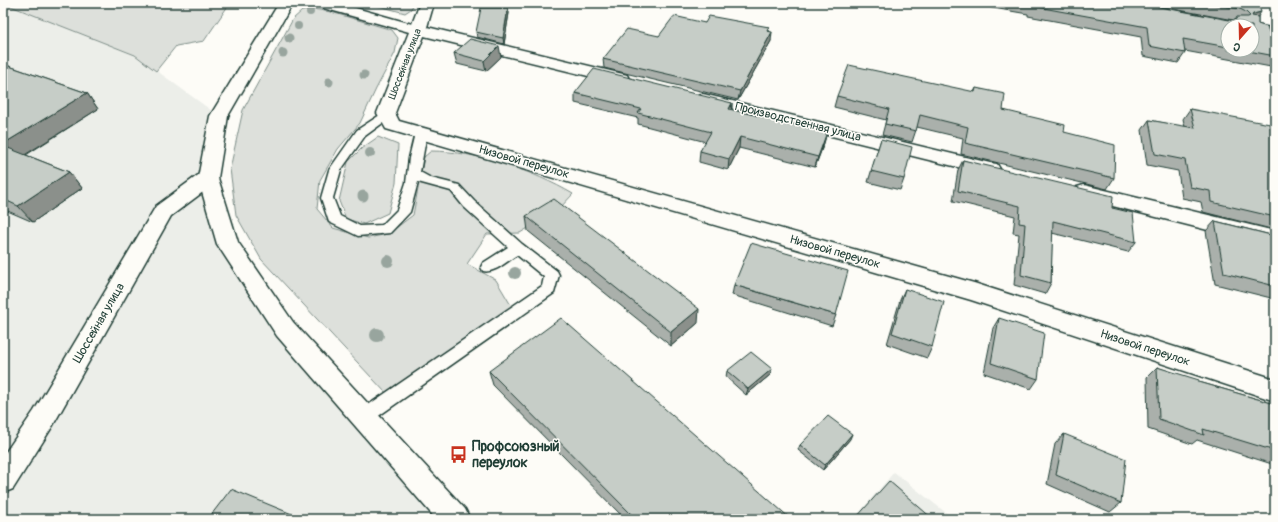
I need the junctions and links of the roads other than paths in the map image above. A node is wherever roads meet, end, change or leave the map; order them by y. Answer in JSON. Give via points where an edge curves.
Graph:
{"nodes":[{"id":1,"x":286,"y":3,"type":"edge"},
{"id":2,"x":322,"y":3,"type":"edge"},
{"id":3,"x":427,"y":3,"type":"edge"},
{"id":4,"x":418,"y":30,"type":"junction"},
{"id":5,"x":1260,"y":31,"type":"edge"},
{"id":6,"x":1275,"y":34,"type":"edge"},
{"id":7,"x":634,"y":82,"type":"edge"},
{"id":8,"x":688,"y":96,"type":"edge"},
{"id":9,"x":390,"y":120,"type":"junction"},
{"id":10,"x":421,"y":133,"type":"junction"},
{"id":11,"x":1005,"y":173,"type":"edge"},
{"id":12,"x":413,"y":174,"type":"junction"},
{"id":13,"x":208,"y":178,"type":"junction"},
{"id":14,"x":1067,"y":188,"type":"edge"},
{"id":15,"x":1275,"y":239,"type":"edge"},
{"id":16,"x":517,"y":248,"type":"junction"},
{"id":17,"x":488,"y":267,"type":"dead end"},
{"id":18,"x":1275,"y":390,"type":"edge"},
{"id":19,"x":364,"y":417,"type":"junction"},
{"id":20,"x":3,"y":480,"type":"edge"},
{"id":21,"x":455,"y":519,"type":"edge"}],
"edges":[{"from":1,"to":13,"type":"street","via":[[218,116]]},
{"from":2,"to":4,"type":"street"},
{"from":3,"to":4,"type":"street","name":"Шоссейная улица"},
{"from":4,"to":7,"type":"street"},
{"from":4,"to":9,"type":"street","name":"Шоссейная улица","via":[[386,113]]},
{"from":5,"to":6,"type":"street"},
{"from":8,"to":11,"type":"street","name":"Производственная улица"},
{"from":9,"to":10,"type":"street","name":"Низовой переулок"},
{"from":9,"to":12,"type":"lane","via":[[361,133],[335,170],[327,198],[334,219],[358,231],[385,230],[403,212]]},
{"from":10,"to":12,"type":"lane"},
{"from":10,"to":18,"type":"street","name":"Низовой переулок","via":[[966,290]]},
{"from":12,"to":16,"type":"lane","via":[[427,181],[455,188]]},
{"from":13,"to":19,"type":"street","via":[[228,244],[286,329]]},
{"from":13,"to":20,"type":"street","name":"Шоссейная улица","via":[[163,211],[43,418]]},
{"from":14,"to":15,"type":"street"},
{"from":16,"to":17,"type":"lane"},
{"from":16,"to":19,"type":"lane","via":[[552,275],[549,289]]},
{"from":19,"to":21,"type":"street"}]}
